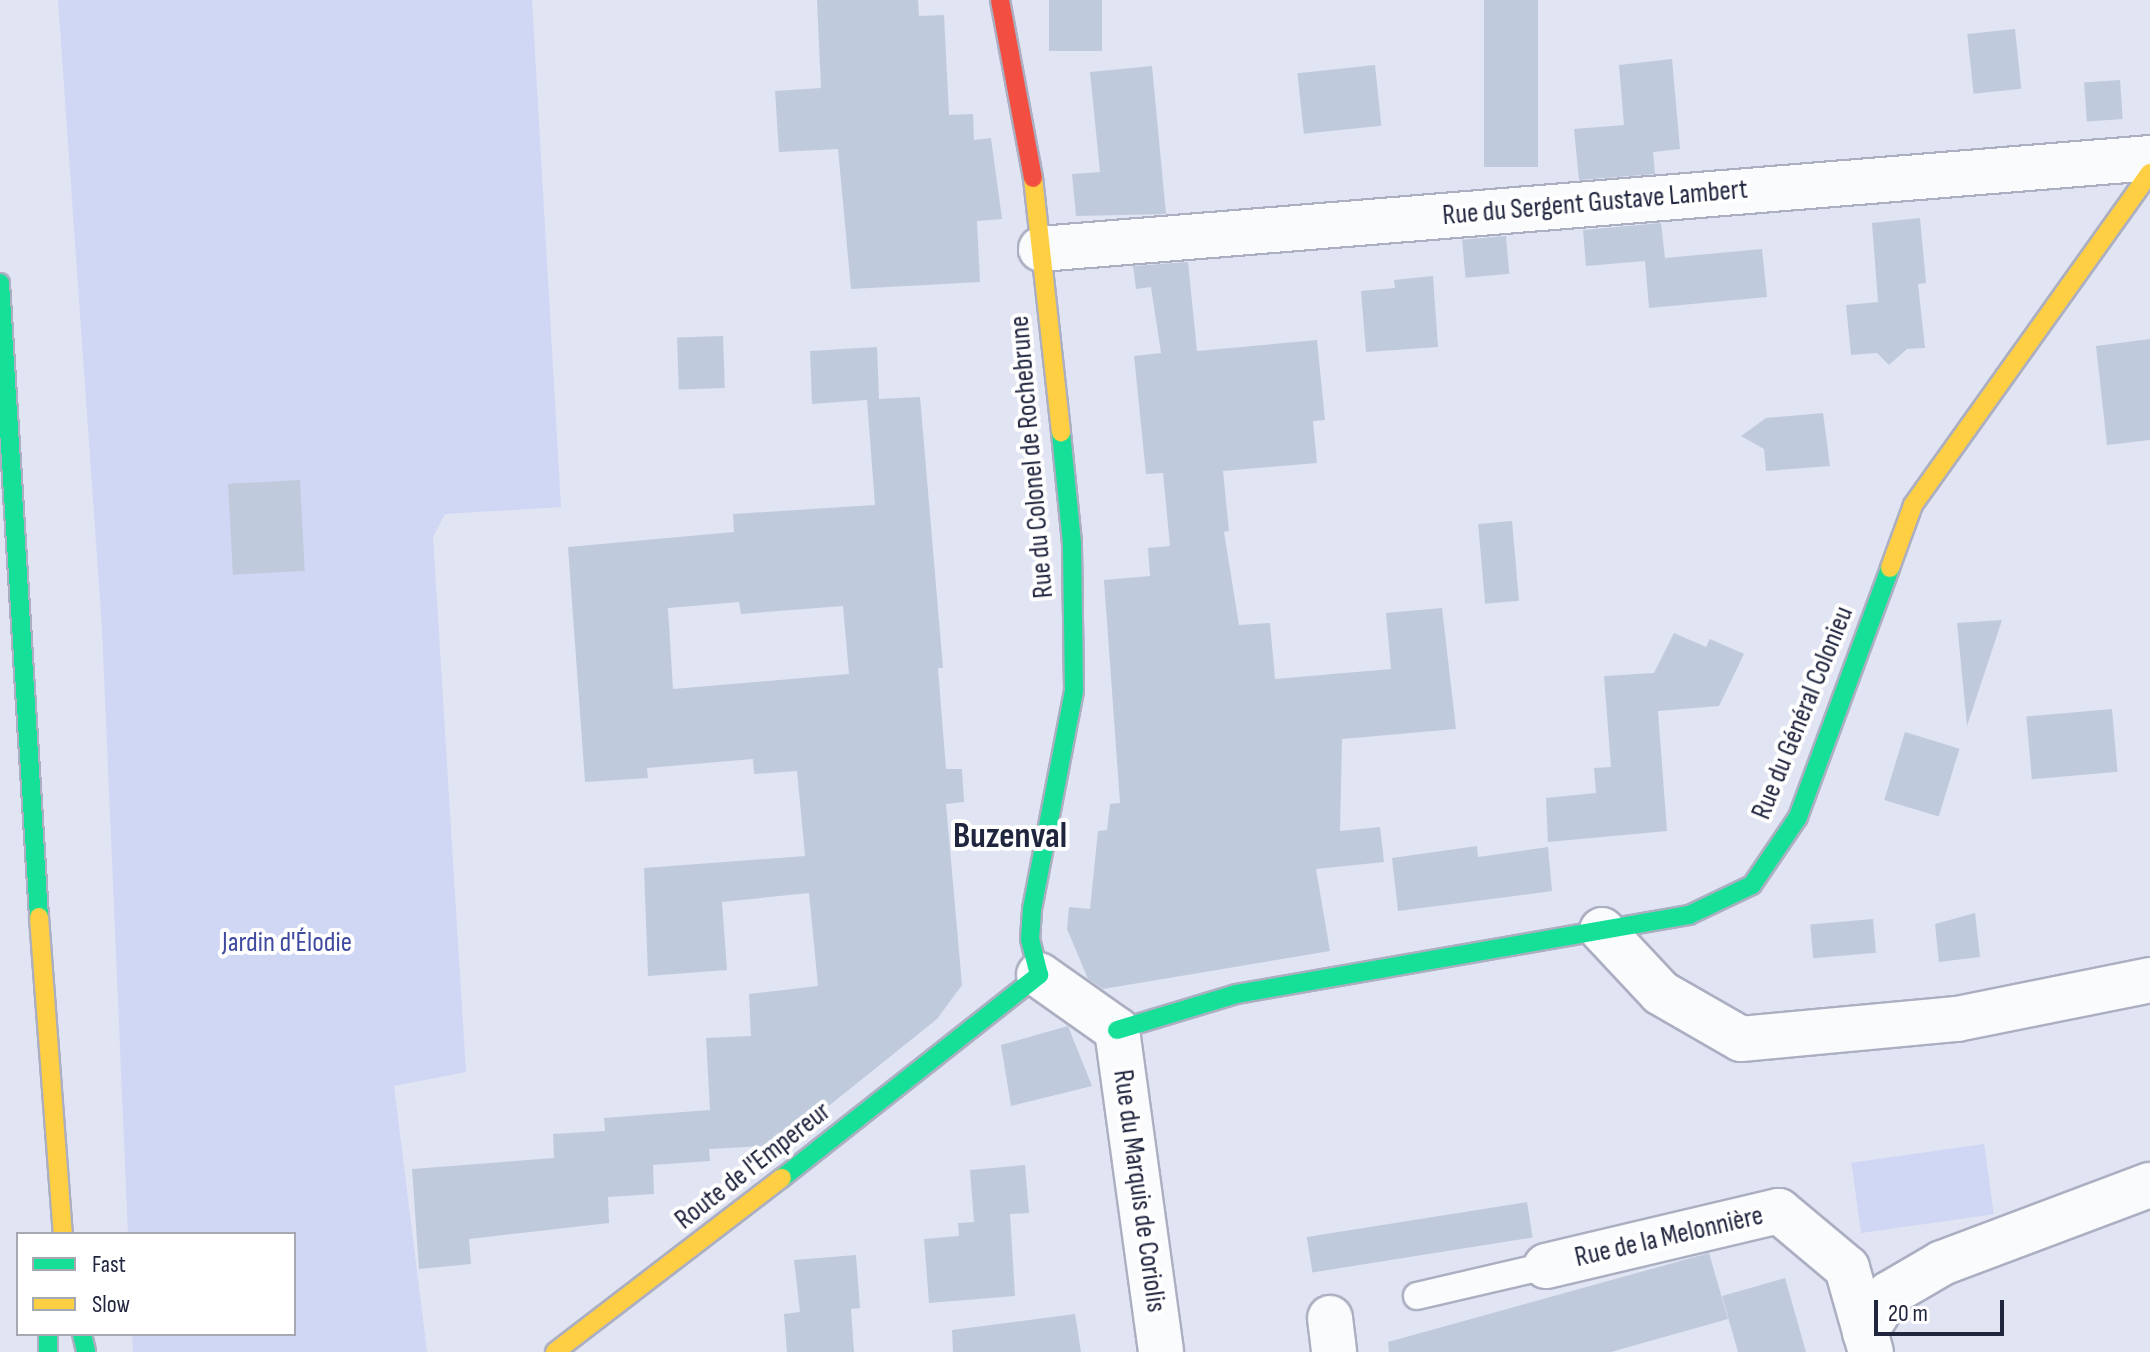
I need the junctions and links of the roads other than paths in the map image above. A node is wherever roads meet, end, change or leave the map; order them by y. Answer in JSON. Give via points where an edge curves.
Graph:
{"nodes":[{"id":1,"x":1000,"y":0,"type":"edge"},
{"id":2,"x":2150,"y":158,"type":"edge"},
{"id":3,"x":2150,"y":173,"type":"edge"},
{"id":4,"x":1041,"y":249,"type":"junction"},
{"id":5,"x":0,"y":283,"type":"edge"},
{"id":6,"x":1602,"y":930,"type":"junction"},
{"id":7,"x":1039,"y":975,"type":"junction"},
{"id":8,"x":2150,"y":980,"type":"edge"},
{"id":9,"x":1117,"y":1030,"type":"junction"},
{"id":10,"x":2150,"y":1185,"type":"edge"},
{"id":11,"x":58,"y":1204,"type":"junction"},
{"id":12,"x":55,"y":1232,"type":"edge"},
{"id":13,"x":63,"y":1232,"type":"edge"},
{"id":14,"x":1546,"y":1266,"type":"joint"},
{"id":15,"x":1417,"y":1296,"type":"dead end"},
{"id":16,"x":1868,"y":1342,"type":"edge"},
{"id":17,"x":555,"y":1352,"type":"edge"},
{"id":18,"x":1161,"y":1352,"type":"edge"}],
"edges":[{"from":1,"to":4,"type":"street","name":"Rue du Colonel de Rochebrune","via":[[1039,212]]},
{"from":2,"to":4,"type":"street","name":"Rue du Sergent Gustave Lambert"},
{"from":3,"to":6,"type":"street","name":"Rue du Général Colonieu","via":[[1913,505],[1798,817],[1752,885],[1689,915]]},
{"from":4,"to":7,"type":"street","name":"Rue du Colonel de Rochebrune","via":[[1066,463],[1074,690],[1032,909],[1030,939]]},
{"from":5,"to":11,"type":"street"},
{"from":6,"to":8,"type":"street","via":[[1661,993],[1741,1039],[1957,1019]]},
{"from":6,"to":9,"type":"street","name":"Rue du Général Colonieu","via":[[1236,994]]},
{"from":7,"to":9,"type":"street"},
{"from":7,"to":17,"type":"street","name":"Route de l'Empereur","via":[[984,1023]]},
{"from":9,"to":18,"type":"street","name":"Rue du Marquis de Coriolis"},
{"from":10,"to":16,"type":"street","name":"Rue de la Melonnière","via":[[1942,1263],[1889,1294]]},
{"from":11,"to":12,"type":"street"},
{"from":11,"to":13,"type":"street"},
{"from":14,"to":15,"type":"lane"},
{"from":14,"to":16,"type":"street","name":"Rue de la Melonnière","via":[[1779,1211],[1847,1268]]}]}
